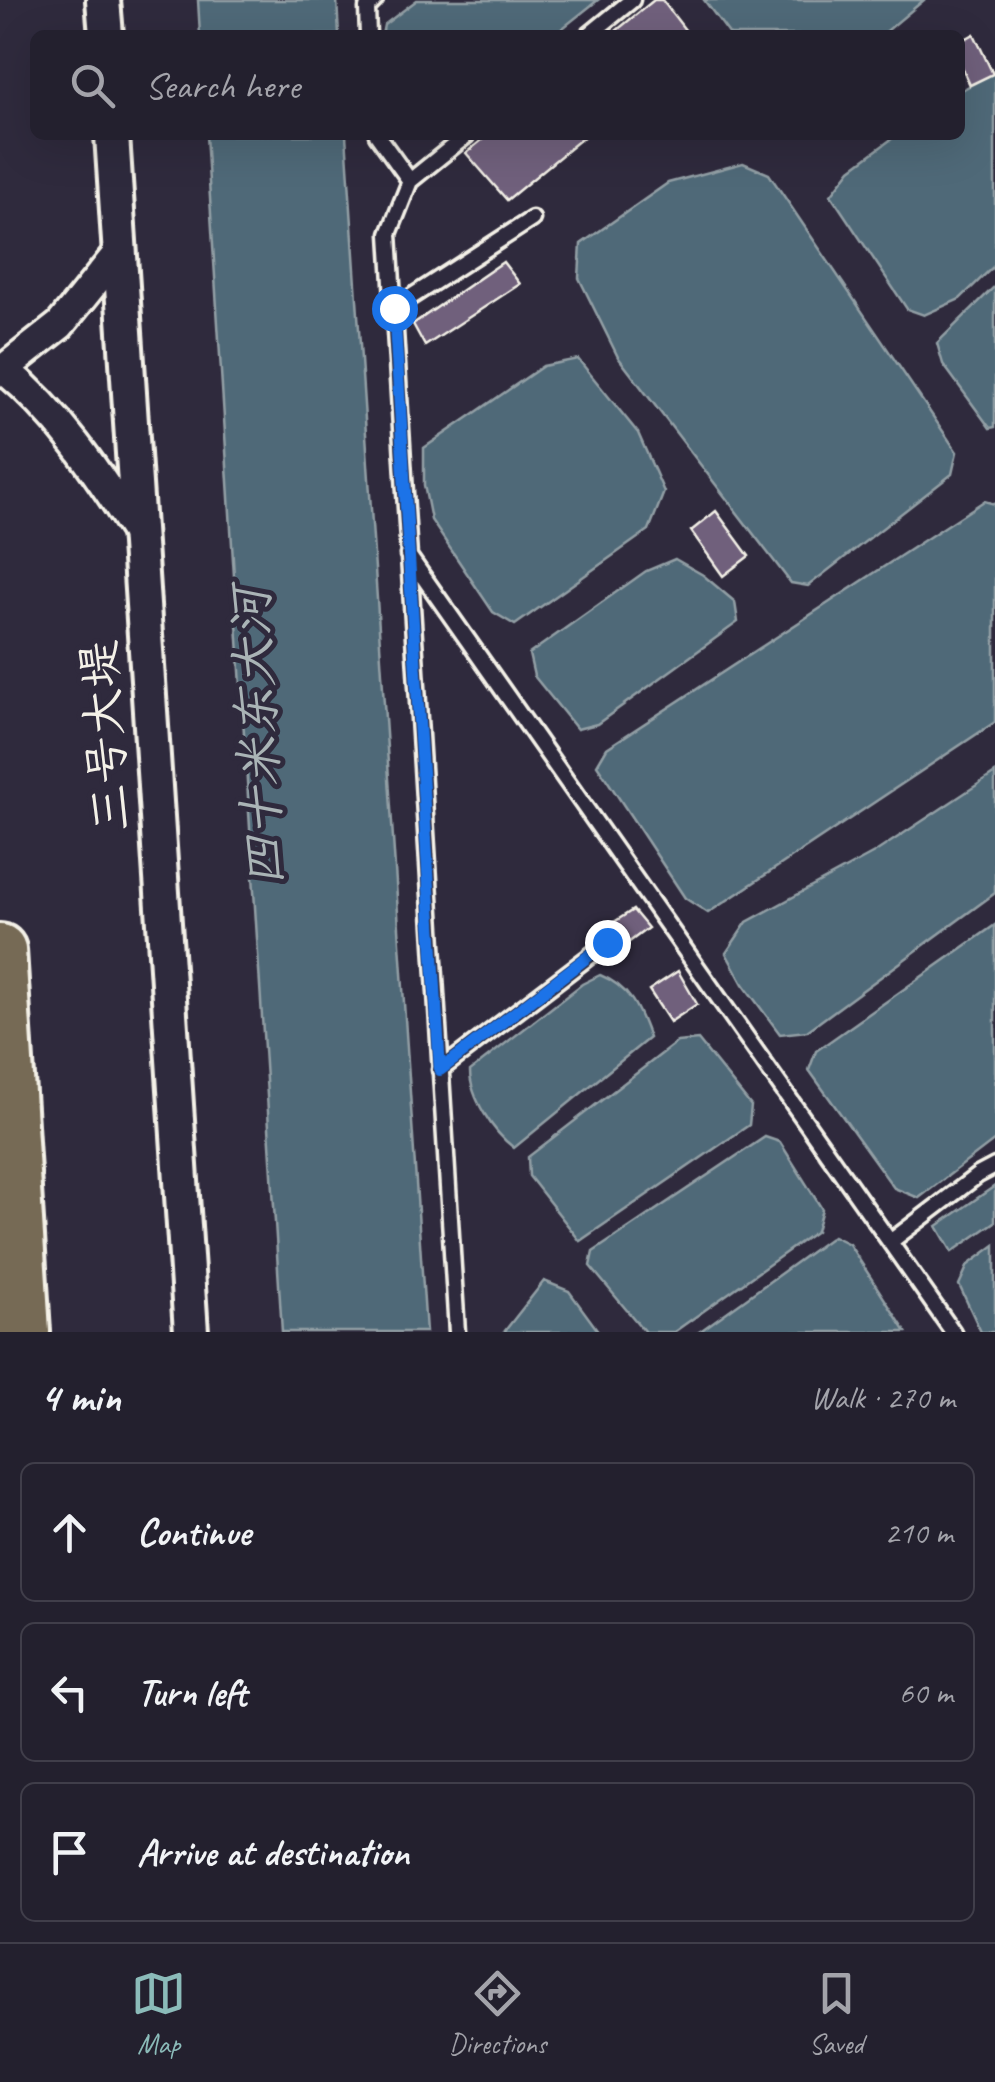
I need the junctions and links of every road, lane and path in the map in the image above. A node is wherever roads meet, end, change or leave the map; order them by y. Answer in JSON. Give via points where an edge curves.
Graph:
{"nodes":[{"id":1,"x":103,"y":0,"type":"edge"},
{"id":2,"x":375,"y":0,"type":"edge"},
{"id":3,"x":632,"y":0,"type":"edge"},
{"id":4,"x":106,"y":30,"type":"edge"},
{"id":5,"x":368,"y":30,"type":"edge"},
{"id":6,"x":596,"y":30,"type":"edge"},
{"id":7,"x":112,"y":140,"type":"edge"},
{"id":8,"x":381,"y":140,"type":"edge"},
{"id":9,"x":461,"y":140,"type":"edge"},
{"id":10,"x":410,"y":182,"type":"junction"},
{"id":11,"x":532,"y":219,"type":"dead end"},
{"id":12,"x":118,"y":253,"type":"junction"},
{"id":13,"x":394,"y":308,"type":"junction"},
{"id":14,"x":2,"y":370,"type":"edge"},
{"id":15,"x":140,"y":538,"type":"junction"},
{"id":16,"x":408,"y":555,"type":"junction"},
{"id":17,"x":607,"y":942,"type":"dead end"},
{"id":18,"x":0,"y":950,"type":"edge"},
{"id":19,"x":440,"y":1070,"type":"junction"},
{"id":20,"x":995,"y":1166,"type":"edge"},
{"id":21,"x":890,"y":1242,"type":"junction"},
{"id":22,"x":24,"y":1332,"type":"edge"},
{"id":23,"x":191,"y":1332,"type":"edge"},
{"id":24,"x":457,"y":1332,"type":"edge"},
{"id":25,"x":953,"y":1332,"type":"edge"}],
"edges":[{"from":1,"to":4,"type":"street"},
{"from":2,"to":5,"type":"lane","via":[[367,8]]},
{"from":3,"to":6,"type":"lane"},
{"from":7,"to":12,"type":"street","name":"三号大堤"},
{"from":8,"to":10,"type":"lane"},
{"from":9,"to":10,"type":"lane"},
{"from":10,"to":13,"type":"lane","via":[[389,234]]},
{"from":11,"to":13,"type":"lane"},
{"from":12,"to":14,"type":"street","via":[[60,325]]},
{"from":12,"to":15,"type":"street","name":"三号大堤"},
{"from":13,"to":16,"type":"lane"},
{"from":14,"to":15,"type":"street","via":[[75,440]]},
{"from":15,"to":23,"type":"street","name":"三号大堤"},
{"from":16,"to":19,"type":"lane"},
{"from":16,"to":21,"type":"lane"},
{"from":17,"to":19,"type":"lane"},
{"from":18,"to":22,"type":"highway"},
{"from":19,"to":24,"type":"lane"},
{"from":20,"to":21,"type":"lane"},
{"from":21,"to":25,"type":"lane"}]}
